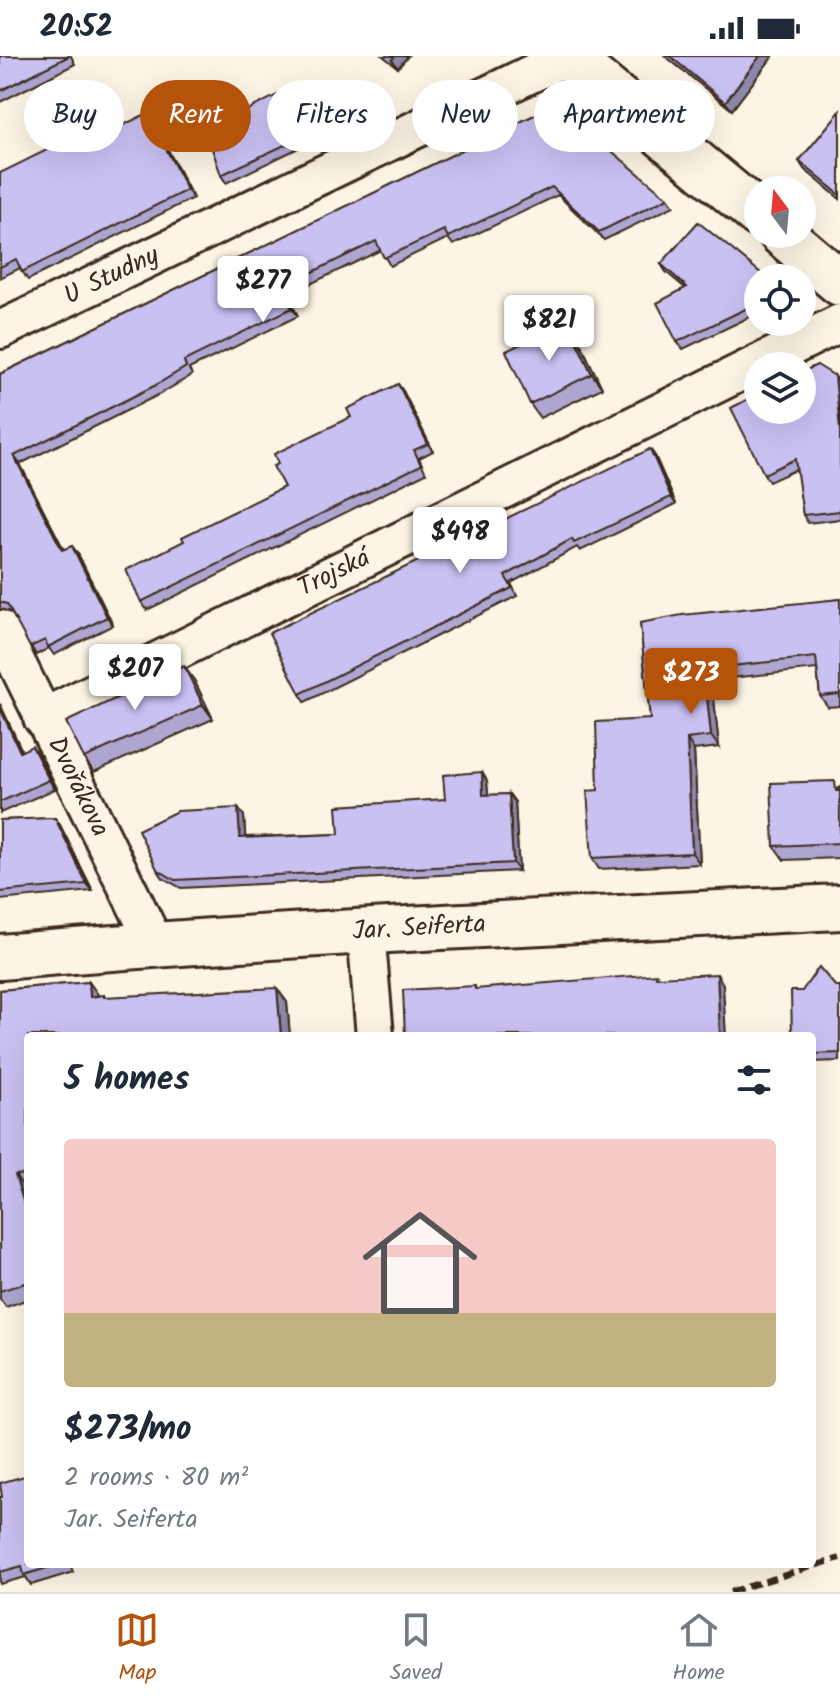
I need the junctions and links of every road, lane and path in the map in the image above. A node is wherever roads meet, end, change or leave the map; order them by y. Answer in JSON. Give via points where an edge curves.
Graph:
{"nodes":[{"id":1,"x":567,"y":56,"type":"edge"},
{"id":2,"x":744,"y":202,"type":"edge"},
{"id":3,"x":799,"y":248,"type":"edge"},
{"id":4,"x":840,"y":283,"type":"edge"},
{"id":5,"x":840,"y":323,"type":"edge"},
{"id":6,"x":0,"y":330,"type":"edge"},
{"id":7,"x":0,"y":629,"type":"edge"},
{"id":8,"x":42,"y":718,"type":"junction"},
{"id":9,"x":840,"y":907,"type":"edge"},
{"id":10,"x":366,"y":931,"type":"junction"},
{"id":11,"x":155,"y":944,"type":"junction"},
{"id":12,"x":0,"y":957,"type":"edge"},
{"id":13,"x":375,"y":1032,"type":"edge"}],
"edges":[{"from":1,"to":2,"type":"street"},
{"from":1,"to":6,"type":"street","name":"U Studny"},
{"from":3,"to":4,"type":"street"},
{"from":5,"to":8,"type":"street","name":"Trojská"},
{"from":7,"to":8,"type":"street","name":"Dvořákova"},
{"from":8,"to":11,"type":"street","name":"Dvořákova"},
{"from":9,"to":10,"type":"street","name":"Jar. Seiferta"},
{"from":10,"to":11,"type":"street","name":"Jar. Seiferta"},
{"from":10,"to":13,"type":"street"},
{"from":11,"to":12,"type":"street","name":"Jar. Seiferta"}]}
